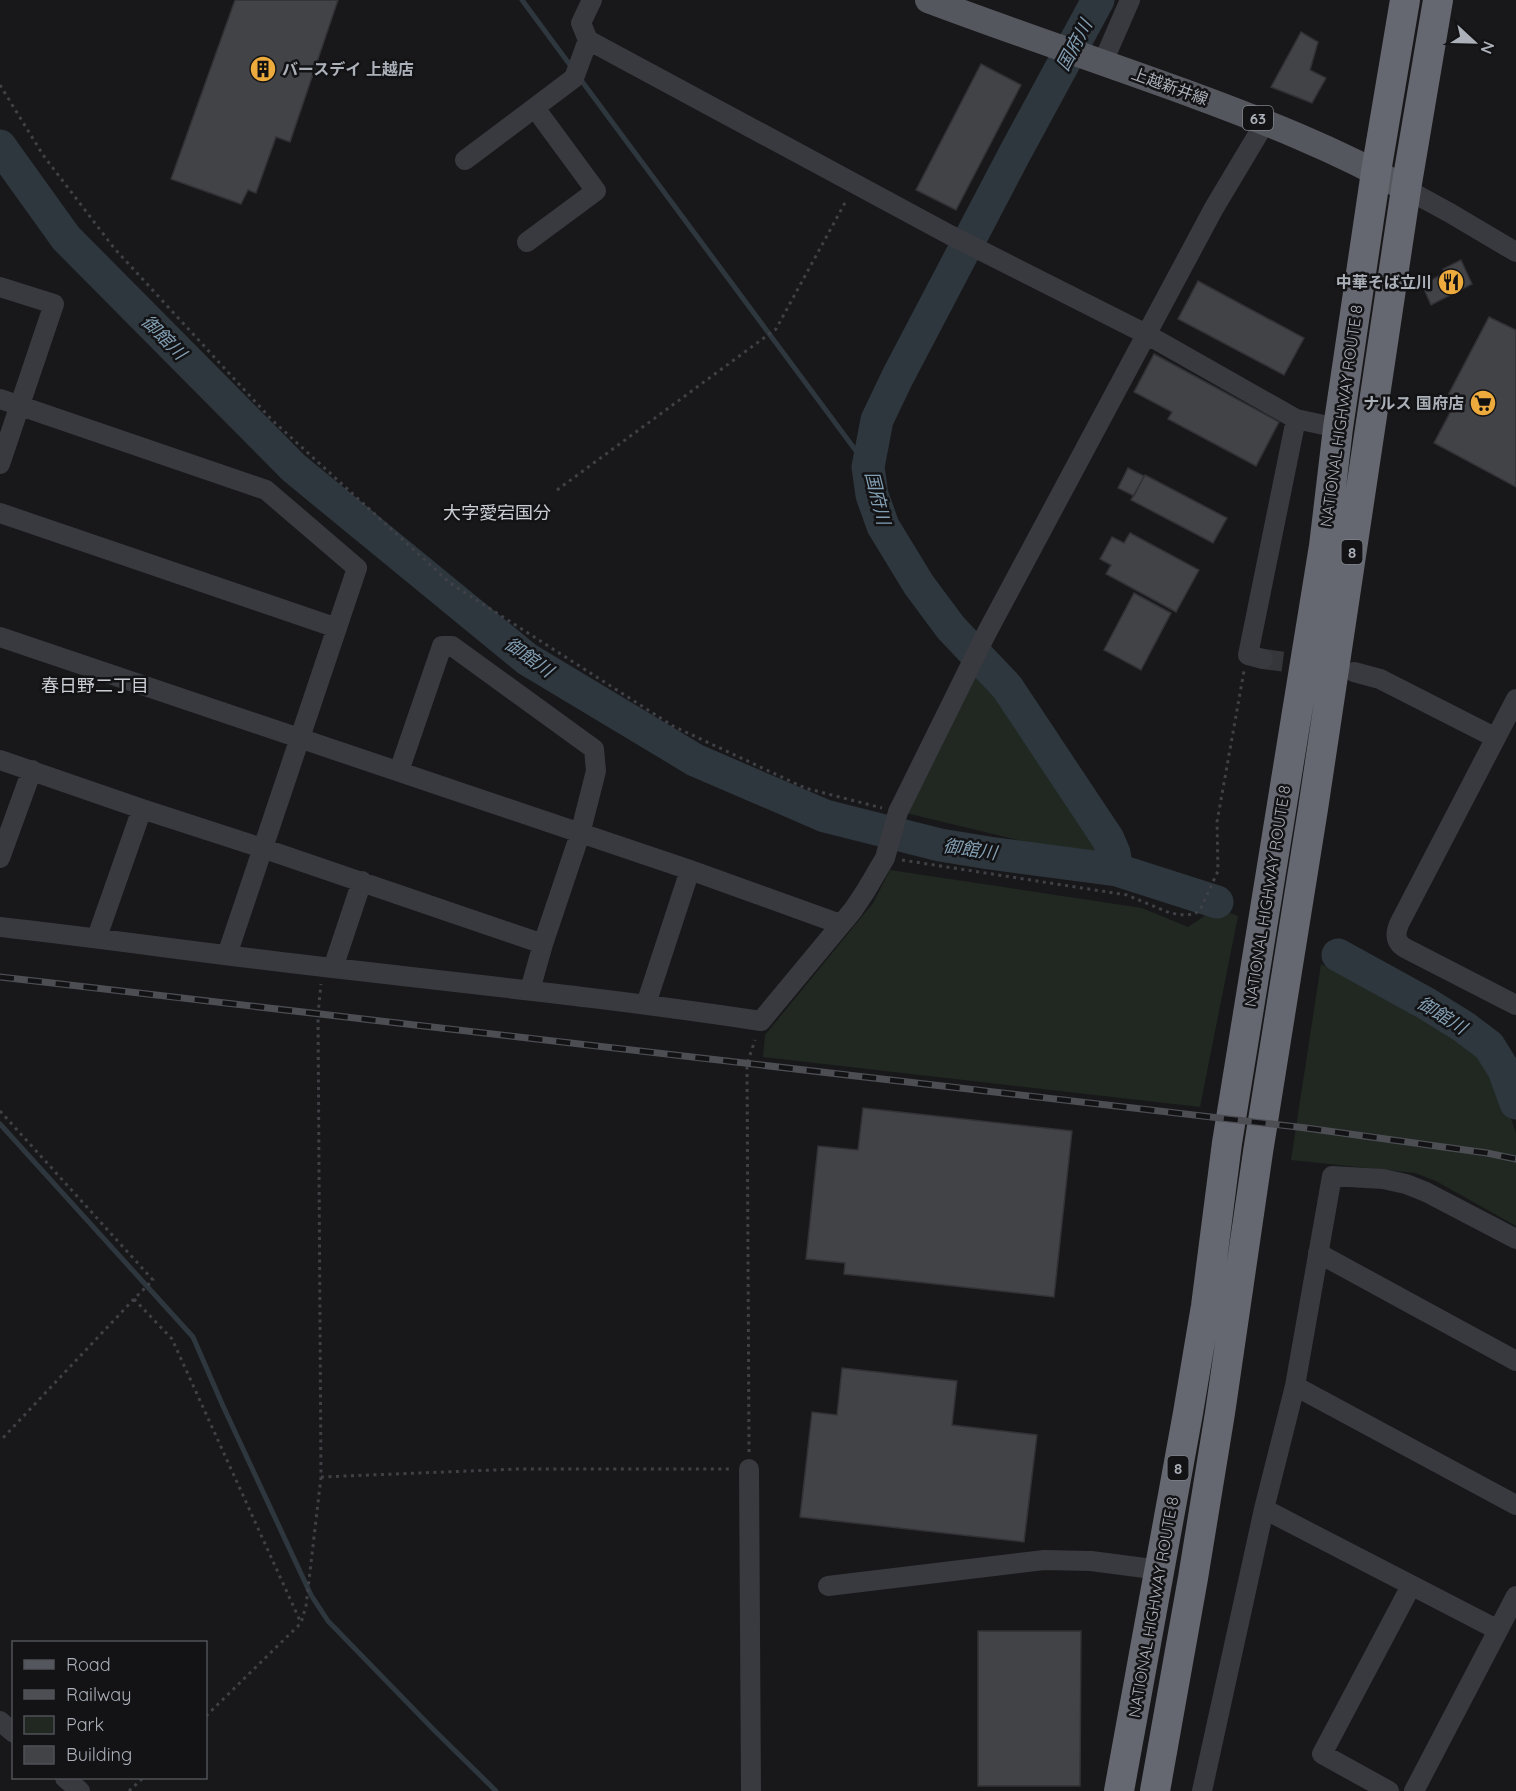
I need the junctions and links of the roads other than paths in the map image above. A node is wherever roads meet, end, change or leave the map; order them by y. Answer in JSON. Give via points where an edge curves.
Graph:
{"nodes":[{"id":1,"x":592,"y":0,"type":"edge"},
{"id":2,"x":1130,"y":0,"type":"edge"},
{"id":3,"x":1405,"y":0,"type":"edge"},
{"id":4,"x":1438,"y":0,"type":"edge"},
{"id":5,"x":943,"y":3,"type":"edge"},
{"id":6,"x":588,"y":40,"type":"junction"},
{"id":7,"x":1103,"y":62,"type":"junction"},
{"id":8,"x":535,"y":108,"type":"junction"},
{"id":9,"x":1266,"y":121,"type":"junction"},
{"id":10,"x":465,"y":160,"type":"dead end"},
{"id":11,"x":1376,"y":171,"type":"junction"},
{"id":12,"x":1406,"y":189,"type":"junction"},
{"id":13,"x":527,"y":242,"type":"dead end"},
{"id":14,"x":1516,"y":252,"type":"edge"},
{"id":15,"x":0,"y":287,"type":"edge"},
{"id":16,"x":1146,"y":334,"type":"junction"},
{"id":17,"x":0,"y":399,"type":"edge"},
{"id":18,"x":20,"y":406,"type":"junction"},
{"id":19,"x":1296,"y":419,"type":"junction"},
{"id":20,"x":1338,"y":428,"type":"junction"},
{"id":21,"x":0,"y":464,"type":"edge"},
{"id":22,"x":0,"y":513,"type":"edge"},
{"id":23,"x":337,"y":628,"type":"junction"},
{"id":24,"x":0,"y":637,"type":"edge"},
{"id":25,"x":1255,"y":657,"type":"road end"},
{"id":26,"x":1354,"y":672,"type":"dead end"},
{"id":27,"x":1516,"y":699,"type":"edge"},
{"id":28,"x":300,"y":737,"type":"junction"},
{"id":29,"x":1496,"y":738,"type":"junction"},
{"id":30,"x":0,"y":760,"type":"edge"},
{"id":31,"x":32,"y":770,"type":"junction"},
{"id":32,"x":399,"y":771,"type":"junction"},
{"id":33,"x":142,"y":809,"type":"junction"},
{"id":34,"x":580,"y":834,"type":"junction"},
{"id":35,"x":262,"y":848,"type":"junction"},
{"id":36,"x":0,"y":858,"type":"edge"},
{"id":37,"x":690,"y":870,"type":"junction"},
{"id":38,"x":362,"y":881,"type":"junction"},
{"id":39,"x":840,"y":924,"type":"junction"},
{"id":40,"x":0,"y":927,"type":"edge"},
{"id":41,"x":97,"y":938,"type":"junction"},
{"id":42,"x":543,"y":944,"type":"junction"},
{"id":43,"x":227,"y":955,"type":"junction"},
{"id":44,"x":328,"y":967,"type":"junction"},
{"id":45,"x":530,"y":990,"type":"junction"},
{"id":46,"x":646,"y":1004,"type":"junction"},
{"id":47,"x":1516,"y":1005,"type":"edge"},
{"id":48,"x":1516,"y":1239,"type":"edge"},
{"id":49,"x":1318,"y":1253,"type":"junction"},
{"id":50,"x":1516,"y":1361,"type":"edge"},
{"id":51,"x":1295,"y":1386,"type":"junction"},
{"id":52,"x":749,"y":1469,"type":"road end"},
{"id":53,"x":1516,"y":1505,"type":"edge"},
{"id":54,"x":1264,"y":1509,"type":"junction"},
{"id":55,"x":1160,"y":1570,"type":"junction"},
{"id":56,"x":828,"y":1586,"type":"dead end"},
{"id":57,"x":1411,"y":1586,"type":"junction"},
{"id":58,"x":1516,"y":1596,"type":"edge"},
{"id":59,"x":1498,"y":1630,"type":"junction"},
{"id":60,"x":0,"y":1721,"type":"edge"},
{"id":61,"x":12,"y":1731,"type":"edge"},
{"id":62,"x":66,"y":1779,"type":"edge"},
{"id":63,"x":81,"y":1791,"type":"edge"},
{"id":64,"x":751,"y":1791,"type":"edge"},
{"id":65,"x":1119,"y":1791,"type":"edge"},
{"id":66,"x":1155,"y":1791,"type":"edge"},
{"id":67,"x":1202,"y":1791,"type":"edge"},
{"id":68,"x":1389,"y":1791,"type":"edge"},
{"id":69,"x":1414,"y":1791,"type":"edge"}],
"edges":[{"from":1,"to":6,"type":"street","via":[[581,23]]},
{"from":2,"to":7,"type":"street"},
{"from":3,"to":11,"type":"highway","name":"NATIONAL HIGHWAY ROUTE 8","number":"8"},
{"from":4,"to":12,"type":"highway","name":"NATIONAL HIGHWAY ROUTE 8","number":"8"},
{"from":5,"to":7,"type":"main road","name":"上越新井線","number":"63"},
{"from":6,"to":8,"type":"street","via":[[574,78]]},
{"from":6,"to":16,"type":"street","via":[[950,235]]},
{"from":7,"to":9,"type":"main road","name":"上越新井線","number":"63"},
{"from":8,"to":10,"type":"street"},
{"from":8,"to":13,"type":"street","via":[[596,191]]},
{"from":9,"to":11,"type":"main road","name":"上越新井線","number":"63"},
{"from":9,"to":16,"type":"street"},
{"from":11,"to":12,"type":"main road","name":"上越新井線","number":"63"},
{"from":11,"to":20,"type":"highway","name":"NATIONAL HIGHWAY ROUTE 8","number":"8"},
{"from":12,"to":14,"type":"street"},
{"from":12,"to":66,"type":"highway","name":"NATIONAL HIGHWAY ROUTE 8","number":"8","via":[[1216,1437]]},
{"from":15,"to":18,"type":"street","via":[[54,304]]},
{"from":16,"to":19,"type":"street"},
{"from":16,"to":39,"type":"street","via":[[968,669],[898,812],[885,858],[866,892]]},
{"from":17,"to":18,"type":"street"},
{"from":18,"to":21,"type":"street"},
{"from":18,"to":23,"type":"street","via":[[266,490],[357,568]]},
{"from":19,"to":20,"type":"street"},
{"from":19,"to":25,"type":"street"},
{"from":20,"to":55,"type":"highway","name":"NATIONAL HIGHWAY ROUTE 8","number":"8","via":[[1324,546],[1227,1143],[1204,1316]]},
{"from":22,"to":23,"type":"street"},
{"from":23,"to":28,"type":"street"},
{"from":24,"to":28,"type":"street"},
{"from":26,"to":29,"type":"street","via":[[1380,679]]},
{"from":27,"to":29,"type":"street"},
{"from":28,"to":32,"type":"street"},
{"from":28,"to":35,"type":"street"},
{"from":29,"to":47,"type":"street","via":[[1398,924],[1396,935],[1405,948]]},
{"from":30,"to":31,"type":"street"},
{"from":31,"to":33,"type":"street"},
{"from":31,"to":36,"type":"street"},
{"from":32,"to":34,"type":"street"},
{"from":32,"to":34,"type":"street","via":[[442,646],[452,646],[594,748],[596,771]]},
{"from":33,"to":35,"type":"street"},
{"from":33,"to":41,"type":"street"},
{"from":34,"to":37,"type":"street"},
{"from":34,"to":42,"type":"street"},
{"from":35,"to":38,"type":"street"},
{"from":35,"to":43,"type":"street"},
{"from":37,"to":39,"type":"street"},
{"from":37,"to":46,"type":"street"},
{"from":38,"to":42,"type":"street"},
{"from":38,"to":44,"type":"street"},
{"from":39,"to":46,"type":"street","via":[[761,1021]]},
{"from":40,"to":41,"type":"street"},
{"from":41,"to":43,"type":"street"},
{"from":42,"to":45,"type":"street"},
{"from":43,"to":44,"type":"street"},
{"from":44,"to":45,"type":"street"},
{"from":45,"to":46,"type":"street"},
{"from":48,"to":49,"type":"street","via":[[1406,1184],[1332,1176]]},
{"from":49,"to":50,"type":"street"},
{"from":49,"to":51,"type":"street"},
{"from":51,"to":53,"type":"street"},
{"from":51,"to":54,"type":"street"},
{"from":52,"to":64,"type":"street"},
{"from":54,"to":57,"type":"street"},
{"from":54,"to":67,"type":"street"},
{"from":55,"to":56,"type":"street","via":[[1044,1560]]},
{"from":55,"to":65,"type":"highway","name":"NATIONAL HIGHWAY ROUTE 8","number":"8"},
{"from":57,"to":59,"type":"street"},
{"from":57,"to":68,"type":"street","via":[[1322,1754]]},
{"from":58,"to":59,"type":"street"},
{"from":59,"to":69,"type":"street"},
{"from":60,"to":61,"type":"street"},
{"from":62,"to":63,"type":"street"}]}
